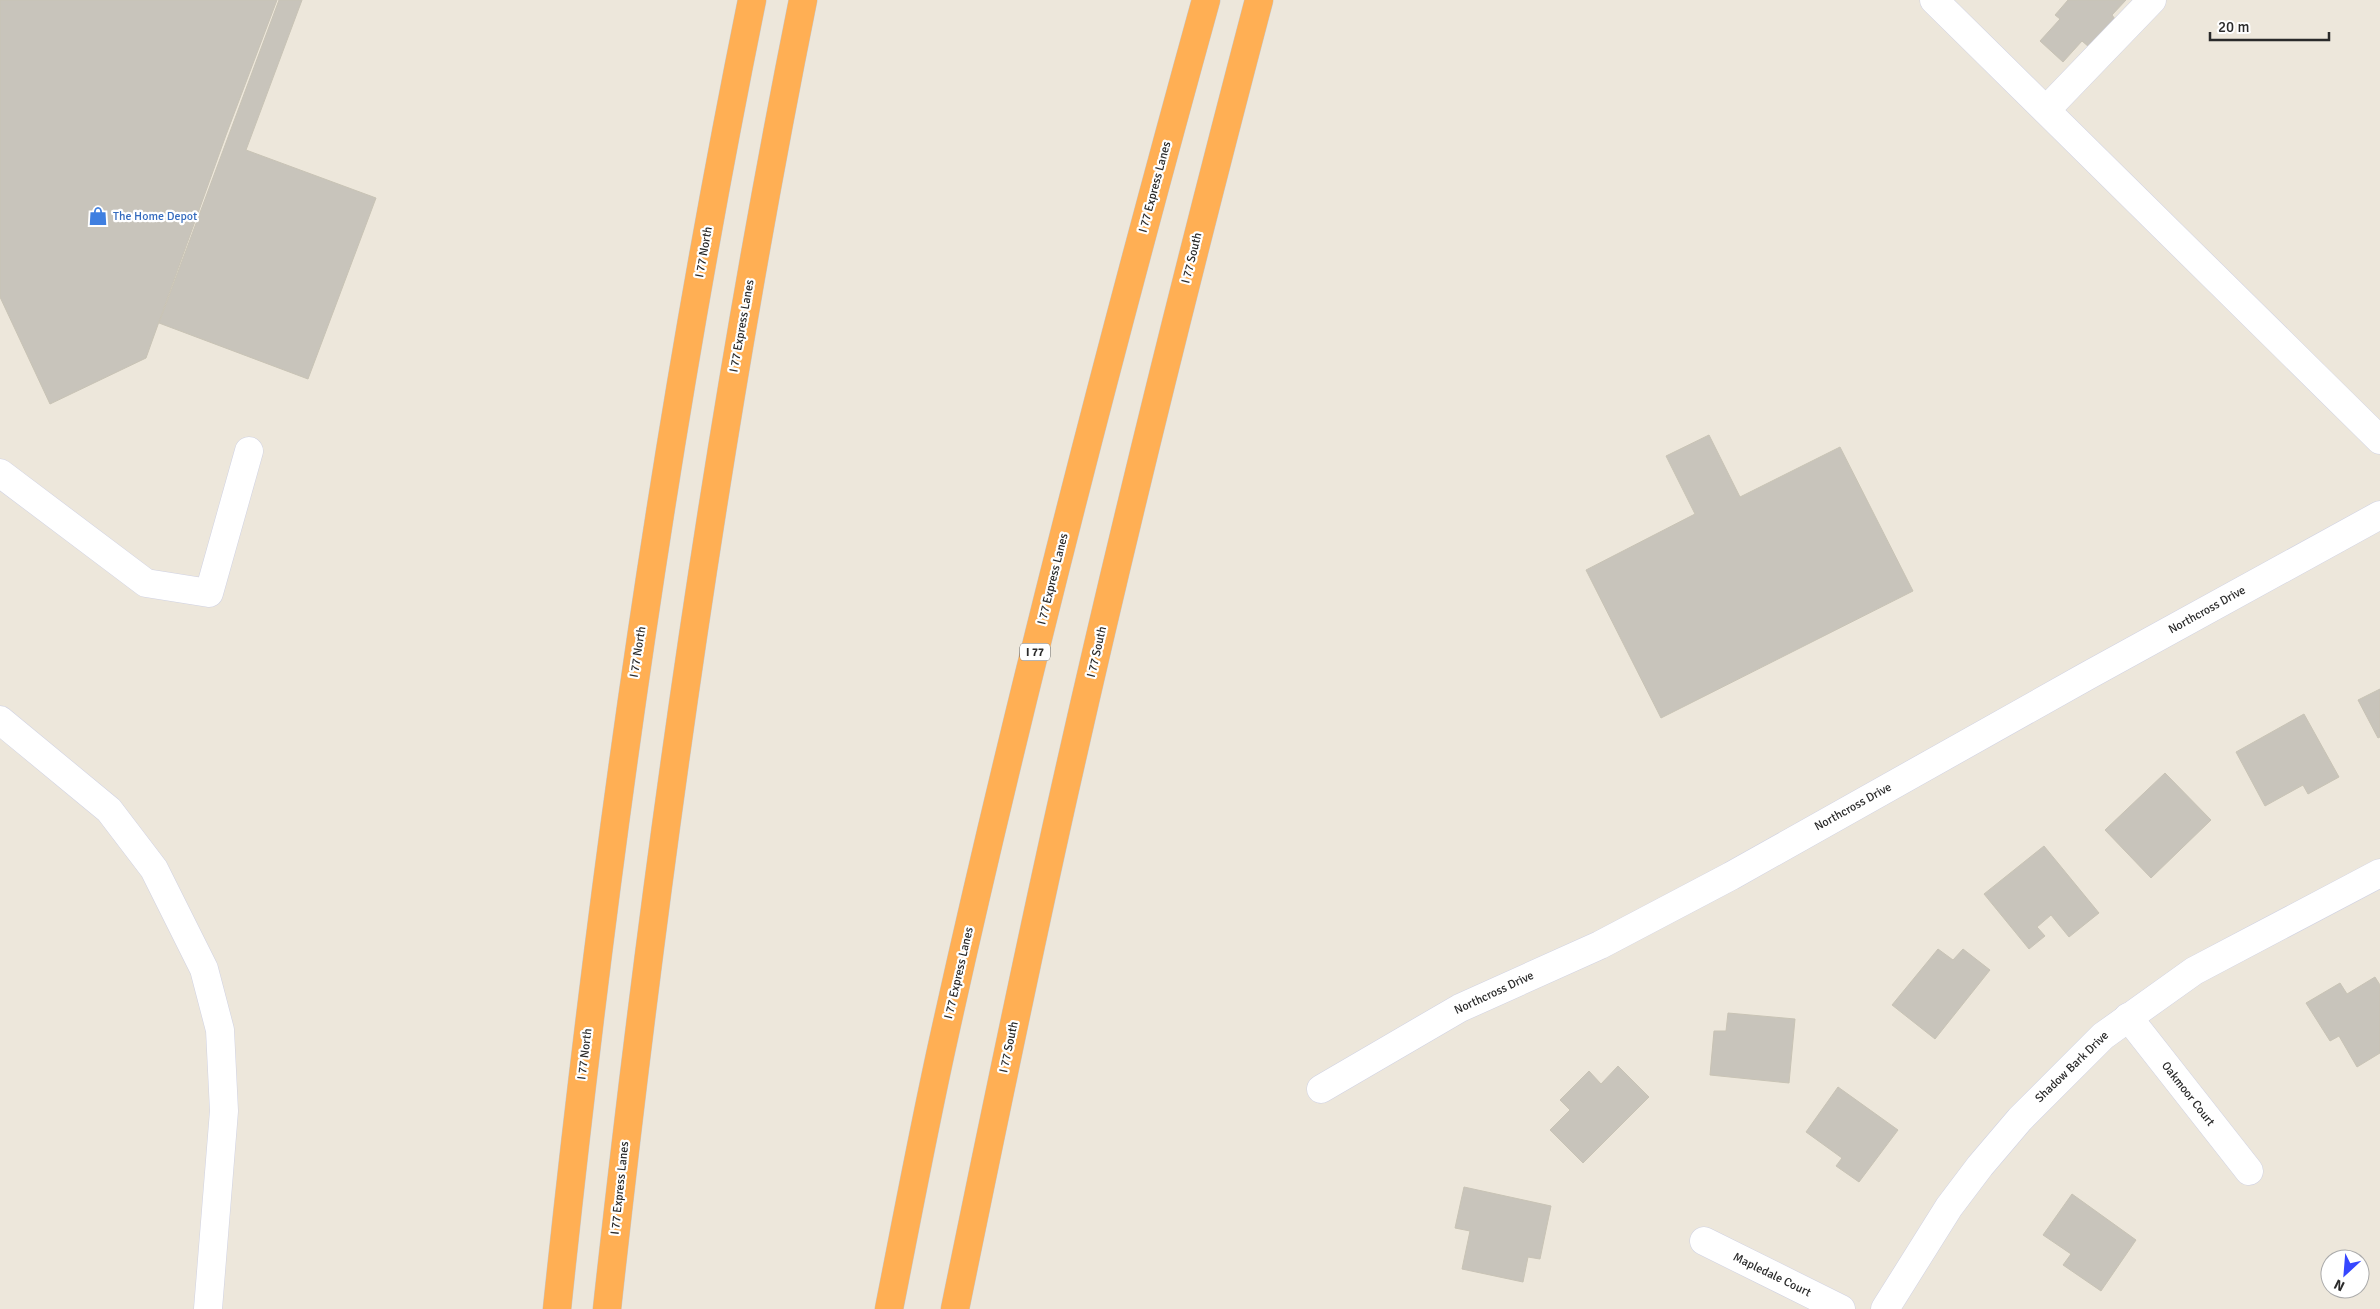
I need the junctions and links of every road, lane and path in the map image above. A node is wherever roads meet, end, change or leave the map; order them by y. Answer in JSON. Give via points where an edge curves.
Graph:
{"nodes":[{"id":1,"x":752,"y":0,"type":"edge"},
{"id":2,"x":803,"y":0,"type":"edge"},
{"id":3,"x":1206,"y":0,"type":"edge"},
{"id":4,"x":1259,"y":0,"type":"edge"},
{"id":5,"x":1934,"y":0,"type":"edge"},
{"id":6,"x":2152,"y":0,"type":"edge"},
{"id":7,"x":2046,"y":110,"type":"junction"},
{"id":8,"x":2380,"y":440,"type":"edge"},
{"id":9,"x":249,"y":451,"type":"dead end"},
{"id":10,"x":0,"y":473,"type":"edge"},
{"id":11,"x":2380,"y":515,"type":"edge"},
{"id":12,"x":0,"y":720,"type":"edge"},
{"id":13,"x":2380,"y":873,"type":"edge"},
{"id":14,"x":2128,"y":1017,"type":"junction"},
{"id":15,"x":1321,"y":1089,"type":"dead end"},
{"id":16,"x":2249,"y":1171,"type":"dead end"},
{"id":17,"x":1704,"y":1241,"type":"dead end"},
{"id":18,"x":208,"y":1309,"type":"edge"},
{"id":19,"x":557,"y":1309,"type":"edge"},
{"id":20,"x":607,"y":1309,"type":"edge"},
{"id":21,"x":889,"y":1309,"type":"edge"},
{"id":22,"x":955,"y":1309,"type":"edge"},
{"id":23,"x":1841,"y":1309,"type":"edge"},
{"id":24,"x":1885,"y":1309,"type":"edge"}],
"edges":[{"from":1,"to":19,"type":"highway","name":"I 77 North","via":[[700,273],[631,698],[602,913]]},
{"from":2,"to":20,"type":"highway","name":"I 77 Express Lanes","via":[[750,282],[683,696],[652,919]]},
{"from":3,"to":21,"type":"highway","name":"I 77 Express Lanes","number":"I 77","via":[[1084,454],[1010,755],[944,1038]]},
{"from":4,"to":22,"type":"highway","name":"I 77 South","via":[[1190,265],[1081,720]]},
{"from":5,"to":7,"type":"street"},
{"from":6,"to":7,"type":"street"},
{"from":7,"to":8,"type":"street"},
{"from":9,"to":10,"type":"street","via":[[209,593],[146,582]]},
{"from":11,"to":15,"type":"street","name":"Northcross Drive","via":[[1731,876],[1600,945],[1460,1008]]},
{"from":12,"to":18,"type":"street","via":[[109,810],[154,869],[204,969],[220,1030],[224,1111]]},
{"from":13,"to":14,"type":"street","name":"Shadow Bark Drive","via":[[2194,971]]},
{"from":14,"to":16,"type":"street","name":"Oakmoor Court"},
{"from":14,"to":24,"type":"street","name":"Shadow Bark Drive","via":[[2067,1069],[1980,1166],[1944,1214]]},
{"from":17,"to":23,"type":"street","name":"Mapledale Court"}]}
